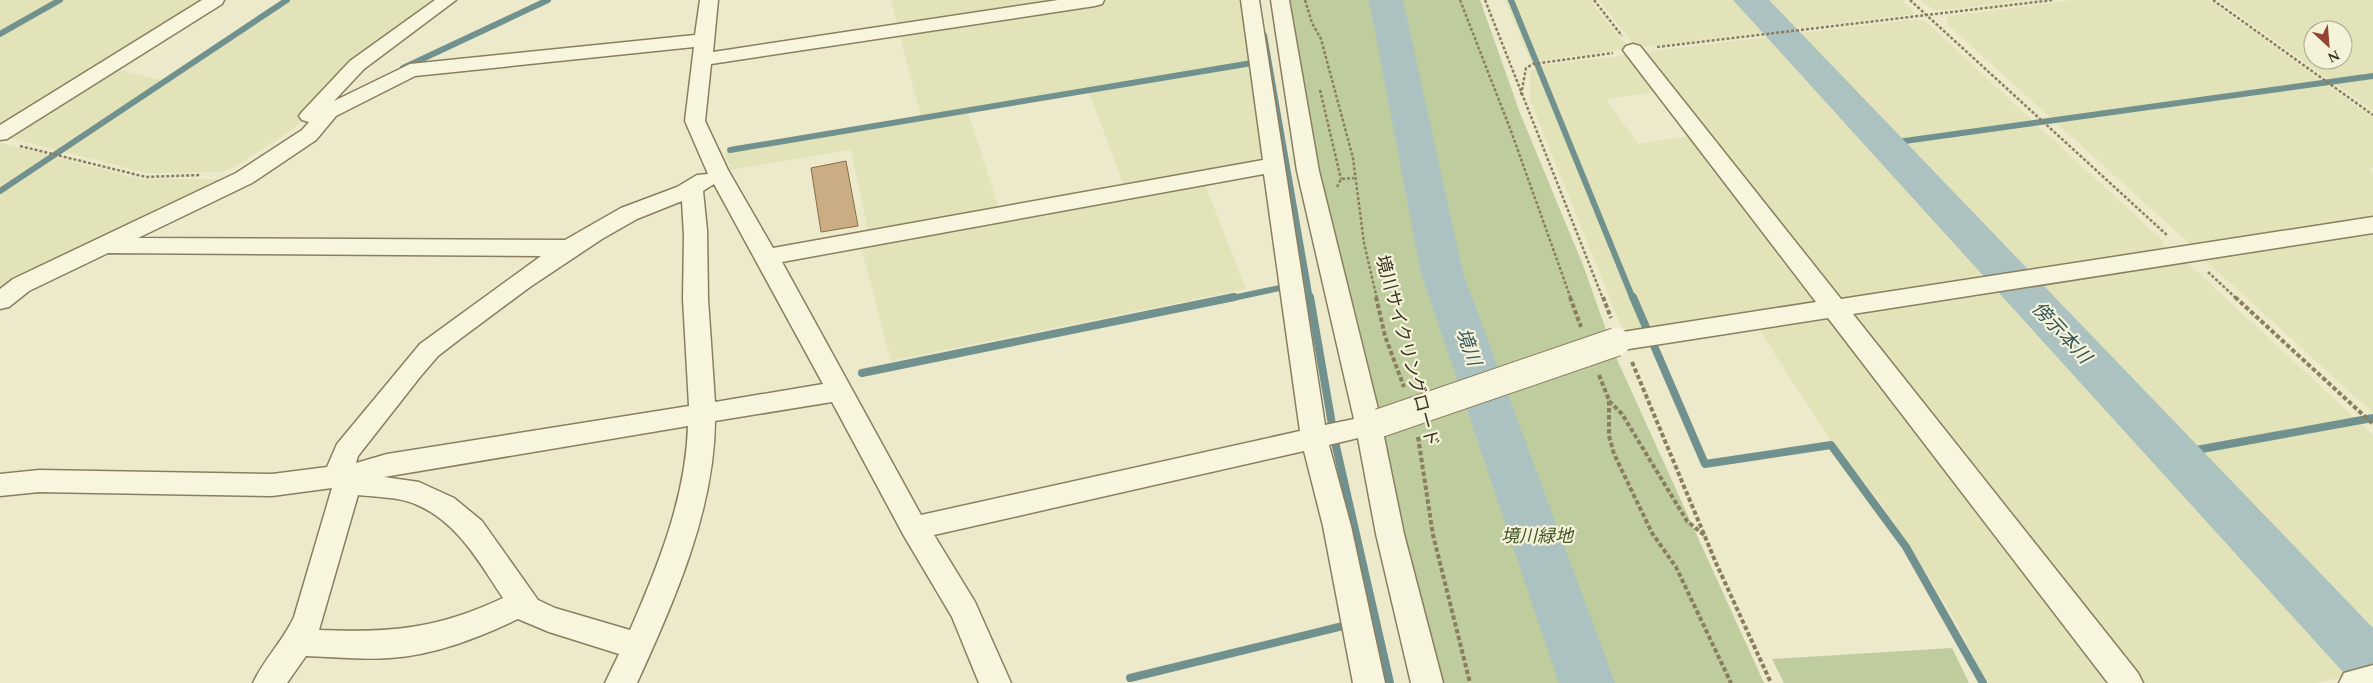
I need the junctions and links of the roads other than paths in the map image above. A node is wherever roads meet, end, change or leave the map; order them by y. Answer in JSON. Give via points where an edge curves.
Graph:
{"nodes":[{"id":1,"x":215,"y":0,"type":"edge"},
{"id":2,"x":447,"y":0,"type":"edge"},
{"id":3,"x":709,"y":0,"type":"edge"},
{"id":4,"x":1095,"y":0,"type":"edge"},
{"id":5,"x":1250,"y":0,"type":"edge"},
{"id":6,"x":1280,"y":0,"type":"edge"},
{"id":7,"x":703,"y":50,"type":"junction"},
{"id":8,"x":1633,"y":50,"type":"road end"},
{"id":9,"x":322,"y":111,"type":"junction"},
{"id":10,"x":0,"y":134,"type":"edge"},
{"id":11,"x":1275,"y":164,"type":"junction"},
{"id":12,"x":717,"y":170,"type":"junction"},
{"id":13,"x":232,"y":174,"type":"road end"},
{"id":14,"x":692,"y":190,"type":"junction"},
{"id":15,"x":2373,"y":225,"type":"edge"},
{"id":16,"x":105,"y":246,"type":"junction"},
{"id":17,"x":570,"y":248,"type":"junction"},
{"id":18,"x":767,"y":257,"type":"junction"},
{"id":19,"x":0,"y":301,"type":"edge"},
{"id":20,"x":1835,"y":307,"type":"junction"},
{"id":21,"x":840,"y":390,"type":"junction"},
{"id":22,"x":701,"y":412,"type":"junction"},
{"id":23,"x":1367,"y":426,"type":"junction"},
{"id":24,"x":1314,"y":438,"type":"junction"},
{"id":25,"x":345,"y":478,"type":"junction"},
{"id":26,"x":0,"y":484,"type":"edge"},
{"id":27,"x":914,"y":528,"type":"junction"},
{"id":28,"x":523,"y":602,"type":"junction"},
{"id":29,"x":298,"y":642,"type":"junction"},
{"id":30,"x":638,"y":646,"type":"junction"},
{"id":31,"x":2373,"y":679,"type":"edge"},
{"id":32,"x":269,"y":683,"type":"edge"},
{"id":33,"x":621,"y":683,"type":"edge"},
{"id":34,"x":995,"y":683,"type":"edge"},
{"id":35,"x":1369,"y":683,"type":"edge"},
{"id":36,"x":1426,"y":683,"type":"edge"},
{"id":37,"x":2127,"y":683,"type":"edge"},
{"id":38,"x":2355,"y":683,"type":"edge"}],
"edges":[{"from":1,"to":10,"type":"street"},
{"from":2,"to":9,"type":"street","via":[[357,65]]},
{"from":3,"to":7,"type":"street"},
{"from":4,"to":7,"type":"street"},
{"from":5,"to":11,"type":"street"},
{"from":6,"to":23,"type":"street","via":[[1308,171]]},
{"from":7,"to":9,"type":"street","via":[[410,70]]},
{"from":7,"to":12,"type":"street","via":[[696,121]]},
{"from":8,"to":20,"type":"street"},
{"from":9,"to":13,"type":"street"},
{"from":9,"to":16,"type":"street","via":[[309,135],[244,178]]},
{"from":11,"to":18,"type":"street"},
{"from":11,"to":24,"type":"street"},
{"from":12,"to":14,"type":"street"},
{"from":12,"to":18,"type":"street"},
{"from":14,"to":17,"type":"street","via":[[639,209]]},
{"from":14,"to":22,"type":"street"},
{"from":15,"to":20,"type":"street"},
{"from":16,"to":17,"type":"street"},
{"from":16,"to":19,"type":"street","via":[[21,285]]},
{"from":17,"to":25,"type":"street","via":[[430,350],[347,451]]},
{"from":18,"to":21,"type":"street"},
{"from":20,"to":23,"type":"street","bridge":true,"via":[[1616,342]]},
{"from":20,"to":37,"type":"street"},
{"from":21,"to":22,"type":"street"},
{"from":21,"to":27,"type":"street"},
{"from":22,"to":25,"type":"street","via":[[388,465]]},
{"from":22,"to":30,"type":"street","via":[[700,450],[693,492]]},
{"from":23,"to":24,"type":"street"},
{"from":23,"to":36,"type":"street"},
{"from":24,"to":27,"type":"street"},
{"from":24,"to":35,"type":"street","via":[[1337,526]]},
{"from":25,"to":26,"type":"street","via":[[272,486],[39,481]]},
{"from":25,"to":28,"type":"street","via":[[419,493],[444,506],[472,529]]},
{"from":25,"to":29,"type":"street","via":[[309,617]]},
{"from":27,"to":34,"type":"street","via":[[964,611]]},
{"from":28,"to":29,"type":"street","via":[[463,629],[412,642],[370,645]]},
{"from":28,"to":30,"type":"street","via":[[527,609],[549,619]]},
{"from":29,"to":32,"type":"street"},
{"from":30,"to":33,"type":"street"},
{"from":31,"to":38,"type":"street"}]}
